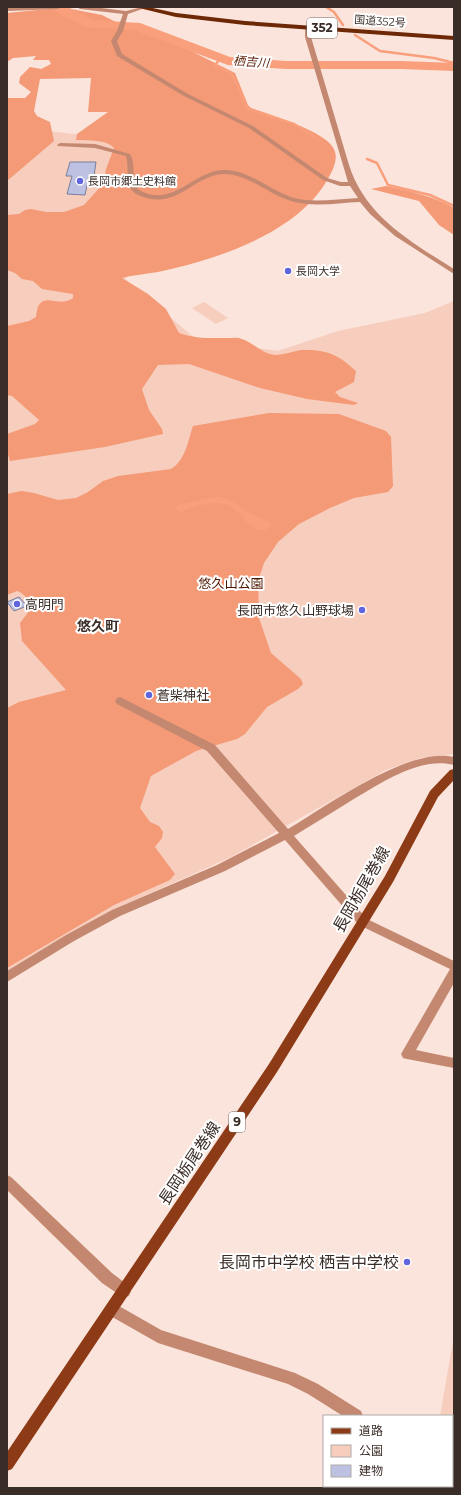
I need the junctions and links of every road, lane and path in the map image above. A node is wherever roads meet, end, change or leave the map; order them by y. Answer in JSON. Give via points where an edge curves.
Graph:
{"nodes":[{"id":1,"x":58,"y":7,"type":"edge"},
{"id":2,"x":80,"y":7,"type":"edge"},
{"id":3,"x":139,"y":7,"type":"edge"},
{"id":4,"x":44,"y":8,"type":"edge"},
{"id":5,"x":7,"y":9,"type":"edge"},
{"id":6,"x":126,"y":13,"type":"junction"},
{"id":7,"x":308,"y":27,"type":"junction"},
{"id":8,"x":454,"y":38,"type":"edge"},
{"id":9,"x":60,"y":145,"type":"dead end"},
{"id":10,"x":353,"y":184,"type":"junction"},
{"id":11,"x":362,"y":200,"type":"junction"},
{"id":12,"x":454,"y":272,"type":"edge"},
{"id":13,"x":120,"y":701,"type":"dead end"},
{"id":14,"x":454,"y":761,"type":"edge"},
{"id":15,"x":454,"y":774,"type":"edge"},
{"id":16,"x":288,"y":834,"type":"junction"},
{"id":17,"x":363,"y":922,"type":"junction"},
{"id":18,"x":454,"y":966,"type":"edge"},
{"id":19,"x":454,"y":973,"type":"edge"},
{"id":20,"x":7,"y":977,"type":"edge"},
{"id":21,"x":454,"y":1063,"type":"edge"},
{"id":22,"x":7,"y":1181,"type":"edge"},
{"id":23,"x":124,"y":1291,"type":"junction"},
{"id":24,"x":112,"y":1309,"type":"junction"},
{"id":25,"x":354,"y":1415,"type":"edge"},
{"id":26,"x":7,"y":1464,"type":"edge"}],
"edges":[{"from":1,"to":4,"type":"street"},
{"from":2,"to":6,"type":"street"},
{"from":3,"to":6,"type":"street"},
{"from":3,"to":7,"type":"highway","name":"国道352号","number":"352"},
{"from":4,"to":5,"type":"street"},
{"from":6,"to":10,"type":"street","via":[[114,41],[119,55],[186,95],[251,127],[326,180]]},
{"from":7,"to":8,"type":"highway","name":"国道352号","number":"352"},
{"from":7,"to":10,"type":"street","via":[[308,37],[318,73]]},
{"from":9,"to":11,"type":"street","via":[[95,146],[128,155],[133,186],[140,194],[168,197],[216,172],[227,172],[297,201]]},
{"from":10,"to":11,"type":"street"},
{"from":11,"to":12,"type":"street","via":[[397,234]]},
{"from":13,"to":16,"type":"street","via":[[211,748]]},
{"from":14,"to":16,"type":"street","via":[[446,759],[423,762],[399,769]]},
{"from":15,"to":17,"type":"main road","name":"長岡栃尾巻線","number":"9","via":[[434,794]]},
{"from":16,"to":17,"type":"street"},
{"from":16,"to":20,"type":"street","via":[[221,868],[116,913]]},
{"from":17,"to":18,"type":"street"},
{"from":17,"to":23,"type":"main road","name":"長岡栃尾巻線","number":"9","via":[[273,1068]]},
{"from":19,"to":21,"type":"street","via":[[406,1054]]},
{"from":22,"to":23,"type":"street","via":[[107,1278]]},
{"from":23,"to":24,"type":"main road","name":"長岡栃尾巻線","number":"9"},
{"from":24,"to":25,"type":"street","via":[[158,1336],[266,1371],[280,1373],[305,1384]]},
{"from":24,"to":26,"type":"main road","name":"長岡栃尾巻線","number":"9","via":[[14,1450]]}]}
